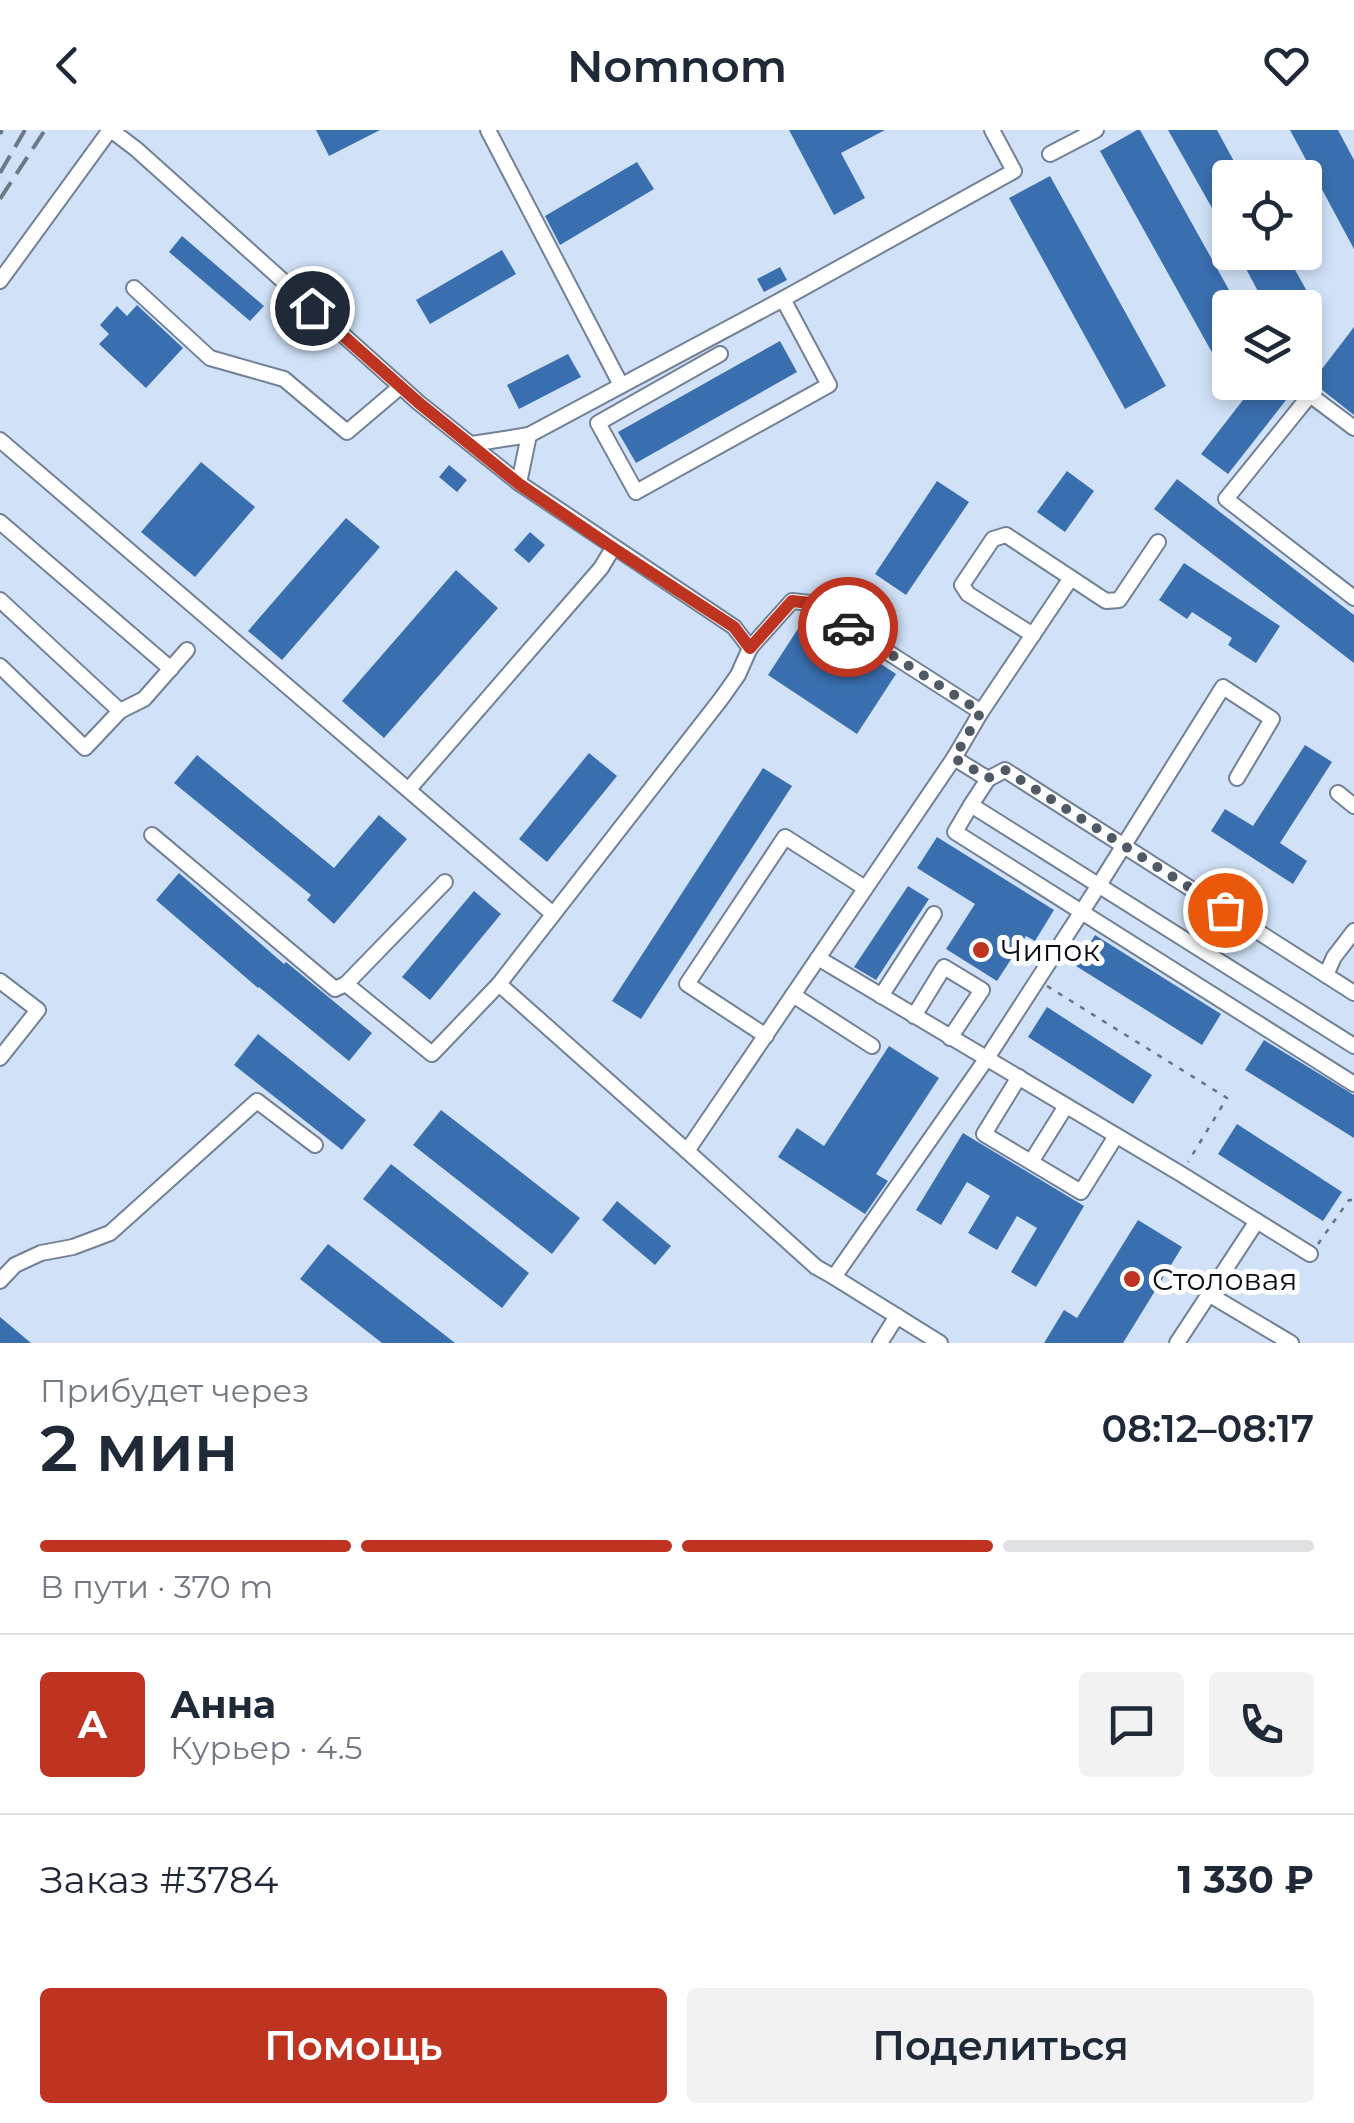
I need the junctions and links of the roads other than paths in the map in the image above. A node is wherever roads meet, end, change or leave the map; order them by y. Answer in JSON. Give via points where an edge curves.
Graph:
{"nodes":[{"id":1,"x":110,"y":130,"type":"edge"},
{"id":2,"x":488,"y":130,"type":"edge"},
{"id":3,"x":992,"y":130,"type":"edge"},
{"id":4,"x":1096,"y":130,"type":"edge"},
{"id":5,"x":1050,"y":154,"type":"dead end"},
{"id":6,"x":0,"y":281,"type":"edge"},
{"id":7,"x":134,"y":288,"type":"dead end"},
{"id":8,"x":783,"y":300,"type":"junction"},
{"id":9,"x":720,"y":354,"type":"dead end"},
{"id":10,"x":621,"y":385,"type":"junction"},
{"id":11,"x":400,"y":387,"type":"junction"},
{"id":12,"x":1354,"y":428,"type":"edge"},
{"id":13,"x":528,"y":435,"type":"junction"},
{"id":14,"x":0,"y":440,"type":"edge"},
{"id":15,"x":472,"y":444,"type":"junction"},
{"id":16,"x":519,"y":484,"type":"junction"},
{"id":17,"x":0,"y":522,"type":"edge"},
{"id":18,"x":1158,"y":542,"type":"dead end"},
{"id":19,"x":613,"y":548,"type":"junction"},
{"id":20,"x":1071,"y":578,"type":"junction"},
{"id":21,"x":1354,"y":598,"type":"edge"},
{"id":22,"x":0,"y":600,"type":"edge"},
{"id":23,"x":1033,"y":635,"type":"junction"},
{"id":24,"x":750,"y":648,"type":"junction"},
{"id":25,"x":187,"y":650,"type":"dead end"},
{"id":26,"x":0,"y":666,"type":"edge"},
{"id":27,"x":171,"y":669,"type":"junction"},
{"id":28,"x":120,"y":711,"type":"junction"},
{"id":29,"x":981,"y":712,"type":"junction"},
{"id":30,"x":954,"y":758,"type":"junction"},
{"id":31,"x":988,"y":778,"type":"junction"},
{"id":32,"x":1238,"y":778,"type":"dead end"},
{"id":33,"x":409,"y":789,"type":"junction"},
{"id":34,"x":1338,"y":793,"type":"dead end"},
{"id":35,"x":971,"y":806,"type":"junction"},
{"id":36,"x":1354,"y":806,"type":"edge"},
{"id":37,"x":152,"y":835,"type":"dead end"},
{"id":38,"x":1125,"y":844,"type":"junction"},
{"id":39,"x":445,"y":882,"type":"dead end"},
{"id":40,"x":1099,"y":885,"type":"junction"},
{"id":41,"x":864,"y":888,"type":"junction"},
{"id":42,"x":1081,"y":910,"type":"junction"},
{"id":43,"x":553,"y":914,"type":"junction"},
{"id":44,"x":934,"y":914,"type":"dead end"},
{"id":45,"x":1354,"y":931,"type":"edge"},
{"id":46,"x":818,"y":958,"type":"junction"},
{"id":47,"x":1326,"y":975,"type":"junction"},
{"id":48,"x":0,"y":981,"type":"edge"},
{"id":49,"x":346,"y":984,"type":"junction"},
{"id":50,"x":499,"y":984,"type":"junction"},
{"id":51,"x":1354,"y":992,"type":"edge"},
{"id":52,"x":793,"y":995,"type":"junction"},
{"id":53,"x":881,"y":996,"type":"junction"},
{"id":54,"x":914,"y":1016,"type":"junction"},
{"id":55,"x":766,"y":1036,"type":"junction"},
{"id":56,"x":950,"y":1038,"type":"junction"},
{"id":57,"x":872,"y":1046,"type":"dead end"},
{"id":58,"x":1354,"y":1046,"type":"edge"},
{"id":59,"x":0,"y":1058,"type":"edge"},
{"id":60,"x":987,"y":1058,"type":"junction"},
{"id":61,"x":1019,"y":1078,"type":"junction"},
{"id":62,"x":1354,"y":1084,"type":"edge"},
{"id":63,"x":1066,"y":1106,"type":"junction"},
{"id":64,"x":1116,"y":1136,"type":"junction"},
{"id":65,"x":315,"y":1145,"type":"dead end"},
{"id":66,"x":687,"y":1151,"type":"junction"},
{"id":67,"x":1031,"y":1162,"type":"junction"},
{"id":68,"x":1257,"y":1221,"type":"junction"},
{"id":69,"x":1310,"y":1254,"type":"road end"},
{"id":70,"x":834,"y":1277,"type":"junction"},
{"id":71,"x":0,"y":1282,"type":"edge"},
{"id":72,"x":1210,"y":1295,"type":"junction"},
{"id":73,"x":898,"y":1316,"type":"junction"},
{"id":74,"x":880,"y":1343,"type":"edge"},
{"id":75,"x":940,"y":1343,"type":"edge"},
{"id":76,"x":1177,"y":1343,"type":"edge"},
{"id":77,"x":1290,"y":1343,"type":"edge"}],
"edges":[{"from":1,"to":6,"type":"street"},
{"from":1,"to":11,"type":"street"},
{"from":2,"to":10,"type":"street"},
{"from":3,"to":8,"type":"street","via":[[1014,170]]},
{"from":4,"to":5,"type":"street"},
{"from":7,"to":11,"type":"street","via":[[210,358],[284,379],[347,432]]},
{"from":8,"to":9,"type":"street","via":[[829,384],[636,492],[598,422]]},
{"from":8,"to":10,"type":"street"},
{"from":10,"to":13,"type":"street"},
{"from":11,"to":15,"type":"street"},
{"from":12,"to":21,"type":"street","via":[[1310,395],[1226,498]]},
{"from":13,"to":15,"type":"street"},
{"from":13,"to":16,"type":"street"},
{"from":14,"to":33,"type":"street"},
{"from":15,"to":16,"type":"street"},
{"from":16,"to":19,"type":"street"},
{"from":17,"to":27,"type":"street"},
{"from":18,"to":20,"type":"street","via":[[1119,600],[1106,600]]},
{"from":19,"to":24,"type":"street","via":[[734,627]]},
{"from":19,"to":33,"type":"street"},
{"from":20,"to":23,"type":"street"},
{"from":20,"to":23,"type":"street","via":[[1006,536],[994,539],[962,585]]},
{"from":22,"to":28,"type":"street"},
{"from":23,"to":29,"type":"street"},
{"from":24,"to":29,"type":"street","via":[[792,601],[811,603]]},
{"from":24,"to":43,"type":"street","via":[[721,699]]},
{"from":25,"to":27,"type":"street"},
{"from":26,"to":28,"type":"street","via":[[85,748]]},
{"from":27,"to":28,"type":"street","via":[[144,699]]},
{"from":29,"to":30,"type":"street"},
{"from":30,"to":31,"type":"street"},
{"from":30,"to":41,"type":"street"},
{"from":31,"to":35,"type":"street"},
{"from":31,"to":38,"type":"street","via":[[1005,770]]},
{"from":32,"to":38,"type":"street","via":[[1272,719],[1223,687]]},
{"from":33,"to":43,"type":"street"},
{"from":34,"to":36,"type":"street"},
{"from":35,"to":40,"type":"street"},
{"from":35,"to":42,"type":"street","via":[[955,832]]},
{"from":37,"to":49,"type":"street","via":[[335,989]]},
{"from":38,"to":40,"type":"street"},
{"from":38,"to":47,"type":"street"},
{"from":39,"to":49,"type":"street"},
{"from":40,"to":42,"type":"street"},
{"from":40,"to":58,"type":"street"},
{"from":41,"to":46,"type":"street"},
{"from":41,"to":55,"type":"street","via":[[785,837],[687,984]]},
{"from":42,"to":60,"type":"street"},
{"from":42,"to":62,"type":"street"},
{"from":43,"to":50,"type":"street"},
{"from":44,"to":53,"type":"street"},
{"from":45,"to":47,"type":"street"},
{"from":46,"to":52,"type":"street"},
{"from":46,"to":53,"type":"street"},
{"from":47,"to":51,"type":"street"},
{"from":48,"to":59,"type":"street","via":[[38,1010]]},
{"from":49,"to":50,"type":"street","via":[[432,1054]]},
{"from":50,"to":66,"type":"street"},
{"from":52,"to":55,"type":"street"},
{"from":52,"to":57,"type":"street"},
{"from":53,"to":54,"type":"street"},
{"from":54,"to":56,"type":"street"},
{"from":54,"to":56,"type":"street","via":[[944,966],[982,990]]},
{"from":55,"to":66,"type":"street"},
{"from":56,"to":60,"type":"street"},
{"from":60,"to":61,"type":"street"},
{"from":60,"to":70,"type":"street"},
{"from":61,"to":63,"type":"street"},
{"from":61,"to":67,"type":"street","via":[[984,1134]]},
{"from":63,"to":64,"type":"street"},
{"from":63,"to":67,"type":"street"},
{"from":64,"to":67,"type":"street","via":[[1080,1192]]},
{"from":64,"to":68,"type":"street"},
{"from":65,"to":71,"type":"street","via":[[257,1101],[110,1233],[41,1253],[15,1265]]},
{"from":66,"to":70,"type":"street"},
{"from":68,"to":69,"type":"street"},
{"from":68,"to":72,"type":"street"},
{"from":70,"to":73,"type":"street"},
{"from":72,"to":76,"type":"street"},
{"from":72,"to":77,"type":"street"},
{"from":73,"to":74,"type":"street"},
{"from":73,"to":75,"type":"street"}]}
